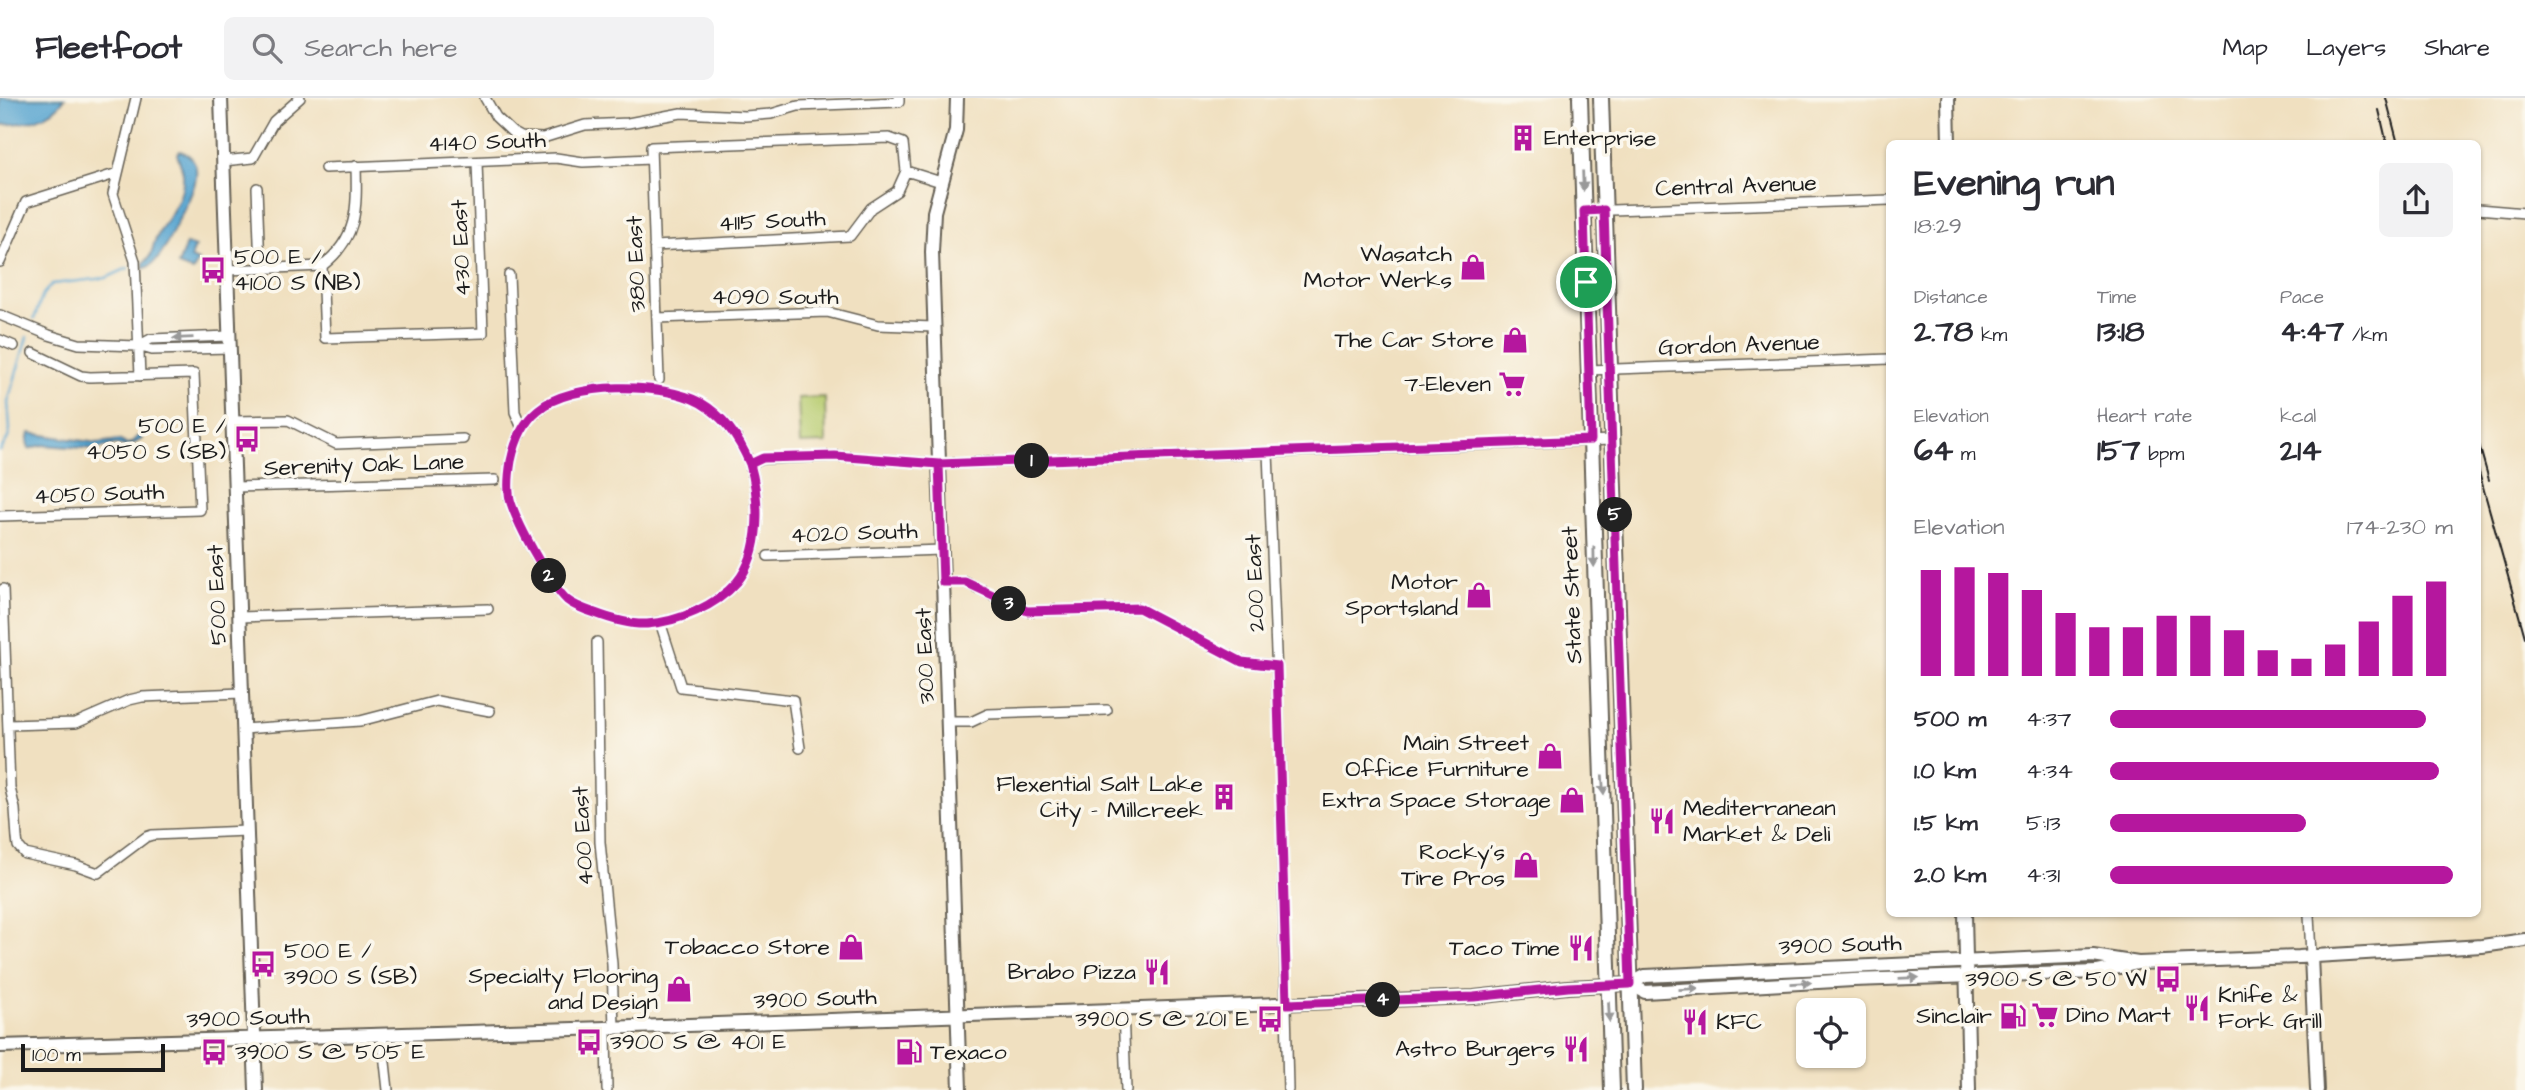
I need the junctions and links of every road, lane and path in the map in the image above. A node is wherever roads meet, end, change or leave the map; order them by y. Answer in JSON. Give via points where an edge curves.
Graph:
{"nodes":[{"id":1,"x":136,"y":98,"type":"edge"},
{"id":2,"x":221,"y":98,"type":"edge"},
{"id":3,"x":299,"y":98,"type":"edge"},
{"id":4,"x":485,"y":98,"type":"edge"},
{"id":5,"x":899,"y":98,"type":"edge"},
{"id":6,"x":957,"y":98,"type":"edge"},
{"id":7,"x":1580,"y":98,"type":"edge"},
{"id":8,"x":1601,"y":98,"type":"edge"},
{"id":9,"x":1948,"y":98,"type":"edge"},
{"id":10,"x":1949,"y":140,"type":"edge"},
{"id":11,"x":651,"y":159,"type":"junction"},
{"id":12,"x":223,"y":161,"type":"junction"},
{"id":13,"x":477,"y":162,"type":"junction"},
{"id":14,"x":356,"y":166,"type":"junction"},
{"id":15,"x":325,"y":167,"type":"dead end"},
{"id":16,"x":906,"y":171,"type":"junction"},
{"id":17,"x":118,"y":173,"type":"junction"},
{"id":18,"x":942,"y":182,"type":"junction"},
{"id":19,"x":257,"y":188,"type":"dead end"},
{"id":20,"x":1886,"y":200,"type":"edge"},
{"id":21,"x":2481,"y":209,"type":"edge"},
{"id":22,"x":1604,"y":210,"type":"junction"},
{"id":23,"x":1584,"y":211,"type":"junction"},
{"id":24,"x":2525,"y":212,"type":"edge"},
{"id":25,"x":654,"y":246,"type":"junction"},
{"id":26,"x":0,"y":262,"type":"edge"},
{"id":27,"x":322,"y":267,"type":"junction"},
{"id":28,"x":260,"y":268,"type":"junction"},
{"id":29,"x":227,"y":270,"type":"junction"},
{"id":30,"x":509,"y":275,"type":"dead end"},
{"id":31,"x":0,"y":315,"type":"edge"},
{"id":32,"x":657,"y":318,"type":"junction"},
{"id":33,"x":934,"y":327,"type":"junction"},
{"id":34,"x":0,"y":340,"type":"edge"},
{"id":35,"x":230,"y":342,"type":"junction"},
{"id":36,"x":13,"y":346,"type":"dead end"},
{"id":37,"x":138,"y":346,"type":"junction"},
{"id":38,"x":33,"y":353,"type":"dead end"},
{"id":39,"x":1886,"y":359,"type":"edge"},
{"id":40,"x":1610,"y":369,"type":"junction"},
{"id":41,"x":1588,"y":370,"type":"junction"},
{"id":42,"x":140,"y":376,"type":"junction"},
{"id":43,"x":659,"y":380,"type":"dead end"},
{"id":44,"x":232,"y":421,"type":"junction"},
{"id":45,"x":522,"y":428,"type":"junction"},
{"id":46,"x":463,"y":439,"type":"dead end"},
{"id":47,"x":1591,"y":440,"type":"junction"},
{"id":48,"x":1612,"y":440,"type":"junction"},
{"id":49,"x":1268,"y":452,"type":"junction"},
{"id":50,"x":750,"y":464,"type":"junction"},
{"id":51,"x":939,"y":464,"type":"junction"},
{"id":52,"x":495,"y":481,"type":"dead end"},
{"id":53,"x":235,"y":488,"type":"junction"},
{"id":54,"x":0,"y":516,"type":"edge"},
{"id":55,"x":942,"y":550,"type":"junction"},
{"id":56,"x":768,"y":556,"type":"dead end"},
{"id":57,"x":943,"y":582,"type":"junction"},
{"id":58,"x":3,"y":589,"type":"dead end"},
{"id":59,"x":488,"y":609,"type":"dead end"},
{"id":60,"x":239,"y":617,"type":"junction"},
{"id":61,"x":660,"y":622,"type":"junction"},
{"id":62,"x":597,"y":642,"type":"dead end"},
{"id":63,"x":1277,"y":666,"type":"junction"},
{"id":64,"x":242,"y":693,"type":"junction"},
{"id":65,"x":1107,"y":710,"type":"dead end"},
{"id":66,"x":490,"y":711,"type":"dead end"},
{"id":67,"x":948,"y":722,"type":"junction"},
{"id":68,"x":8,"y":725,"type":"junction"},
{"id":69,"x":243,"y":729,"type":"junction"},
{"id":70,"x":800,"y":748,"type":"dead end"},
{"id":71,"x":5,"y":788,"type":"edge"},
{"id":72,"x":247,"y":831,"type":"junction"},
{"id":73,"x":1965,"y":917,"type":"edge"},
{"id":74,"x":2309,"y":917,"type":"edge"},
{"id":75,"x":2525,"y":940,"type":"edge"},
{"id":76,"x":2311,"y":956,"type":"junction"},
{"id":77,"x":1966,"y":960,"type":"junction"},
{"id":78,"x":2138,"y":963,"type":"junction"},
{"id":79,"x":1965,"y":976,"type":"junction"},
{"id":80,"x":1630,"y":984,"type":"junction"},
{"id":81,"x":1608,"y":985,"type":"junction"},
{"id":82,"x":1287,"y":1004,"type":"junction"},
{"id":83,"x":1123,"y":1009,"type":"junction"},
{"id":84,"x":958,"y":1015,"type":"junction"},
{"id":85,"x":610,"y":1028,"type":"junction"},
{"id":86,"x":382,"y":1035,"type":"junction"},
{"id":87,"x":255,"y":1040,"type":"junction"},
{"id":88,"x":0,"y":1046,"type":"edge"},
{"id":89,"x":256,"y":1090,"type":"edge"},
{"id":90,"x":388,"y":1090,"type":"edge"},
{"id":91,"x":607,"y":1090,"type":"edge"},
{"id":92,"x":960,"y":1090,"type":"edge"},
{"id":93,"x":1126,"y":1090,"type":"edge"},
{"id":94,"x":1288,"y":1090,"type":"edge"},
{"id":95,"x":1612,"y":1090,"type":"edge"},
{"id":96,"x":1634,"y":1090,"type":"edge"},
{"id":97,"x":1969,"y":1090,"type":"edge"},
{"id":98,"x":2318,"y":1090,"type":"edge"}],
"edges":[{"from":1,"to":17,"type":"street"},
{"from":2,"to":12,"type":"main road","name":"500 East"},
{"from":3,"to":12,"type":"street","via":[[274,121],[253,158]]},
{"from":4,"to":5,"type":"street","via":[[512,132],[543,138],[585,125],[681,113],[745,117],[798,106],[899,102]]},
{"from":6,"to":18,"type":"main road","name":"300 East","via":[[956,130]]},
{"from":7,"to":23,"type":"main road","name":"State Street","one_way":true},
{"from":8,"to":22,"type":"main road","name":"State Street"},
{"from":9,"to":10,"type":"main road"},
{"from":11,"to":13,"type":"street","name":"4140 South"},
{"from":11,"to":16,"type":"street","name":"380 East","via":[[651,147],[889,138],[903,143]]},
{"from":11,"to":25,"type":"street","name":"380 East"},
{"from":12,"to":29,"type":"main road","name":"500 East"},
{"from":13,"to":14,"type":"street","name":"4140 South"},
{"from":13,"to":27,"type":"street","name":"430 East","via":[[483,333],[325,338]]},
{"from":14,"to":15,"type":"street","name":"4140 South"},
{"from":14,"to":27,"type":"street","via":[[351,232]]},
{"from":16,"to":18,"type":"street"},
{"from":16,"to":25,"type":"street","name":"4115 South","via":[[897,191],[871,208],[850,236]]},
{"from":17,"to":26,"type":"street","via":[[26,202]]},
{"from":17,"to":37,"type":"street","via":[[113,194],[135,261]]},
{"from":18,"to":33,"type":"main road","name":"300 East","via":[[932,227]]},
{"from":19,"to":28,"type":"street"},
{"from":20,"to":22,"type":"street","name":"Central Avenue"},
{"from":21,"to":24,"type":"street"},
{"from":22,"to":23,"type":"street","name":"Central Avenue"},
{"from":22,"to":40,"type":"main road","name":"State Street"},
{"from":23,"to":41,"type":"main road","name":"State Street"},
{"from":25,"to":32,"type":"street","name":"380 East"},
{"from":27,"to":28,"type":"street"},
{"from":28,"to":29,"type":"street"},
{"from":29,"to":35,"type":"main road","name":"500 East"},
{"from":30,"to":45,"type":"street","via":[[515,412]]},
{"from":31,"to":37,"type":"street","via":[[79,344]]},
{"from":32,"to":33,"type":"street","name":"4090 South","via":[[827,312],[878,325]]},
{"from":32,"to":43,"type":"street","name":"380 East"},
{"from":33,"to":51,"type":"main road","name":"300 East"},
{"from":34,"to":36,"type":"street"},
{"from":35,"to":37,"type":"street","via":[[152,350]]},
{"from":35,"to":44,"type":"main road","name":"500 East"},
{"from":37,"to":42,"type":"street"},
{"from":38,"to":42,"type":"street","via":[[80,376]]},
{"from":39,"to":40,"type":"street","name":"Gordon Avenue"},
{"from":40,"to":41,"type":"street","name":"Gordon Avenue"},
{"from":40,"to":48,"type":"main road","name":"State Street"},
{"from":41,"to":47,"type":"main road","name":"State Street"},
{"from":42,"to":54,"type":"street","name":"4050 South","via":[[194,374],[200,510]]},
{"from":44,"to":46,"type":"street","via":[[288,420],[336,444]]},
{"from":44,"to":53,"type":"main road","name":"500 East"},
{"from":45,"to":50,"type":"street","via":[[539,409],[571,394],[636,389],[677,393],[719,416]]},
{"from":45,"to":61,"type":"street","via":[[509,472],[510,501],[558,589],[567,600],[607,618]]},
{"from":47,"to":48,"type":"street"},
{"from":47,"to":49,"type":"street"},
{"from":47,"to":81,"type":"main road","name":"State Street","one_way":true},
{"from":48,"to":80,"type":"main road","name":"State Street"},
{"from":49,"to":51,"type":"street"},
{"from":49,"to":63,"type":"street","name":"200 East"},
{"from":50,"to":51,"type":"street","via":[[763,458],[835,456]]},
{"from":50,"to":61,"type":"street","via":[[756,497],[755,534],[741,574],[716,599]]},
{"from":51,"to":55,"type":"main road","name":"300 East"},
{"from":52,"to":53,"type":"street","name":"Serenity Oak Lane"},
{"from":53,"to":60,"type":"main road","name":"500 East"},
{"from":55,"to":56,"type":"street","name":"4020 South"},
{"from":55,"to":57,"type":"main road","name":"300 East"},
{"from":57,"to":63,"type":"street","via":[[965,582],[1027,611],[1139,608],[1242,662]]},
{"from":57,"to":67,"type":"main road","name":"300 East"},
{"from":58,"to":68,"type":"street"},
{"from":59,"to":60,"type":"street"},
{"from":60,"to":64,"type":"main road","name":"500 East"},
{"from":61,"to":70,"type":"street","via":[[681,687],[793,701]]},
{"from":62,"to":85,"type":"street","name":"400 East","via":[[600,842],[611,964]]},
{"from":63,"to":82,"type":"street","name":"200 East"},
{"from":64,"to":68,"type":"street","via":[[142,697],[76,723]]},
{"from":64,"to":69,"type":"main road","name":"500 East"},
{"from":65,"to":67,"type":"street","via":[[992,713],[971,722]]},
{"from":66,"to":69,"type":"street","via":[[437,701],[360,721]]},
{"from":67,"to":84,"type":"main road","name":"300 East"},
{"from":68,"to":71,"type":"street"},
{"from":69,"to":72,"type":"main road","name":"500 East"},
{"from":71,"to":72,"type":"street","via":[[15,809],[18,846],[25,854],[98,873],[152,835]]},
{"from":72,"to":87,"type":"main road","name":"500 East"},
{"from":73,"to":77,"type":"main road"},
{"from":74,"to":76,"type":"street"},
{"from":75,"to":76,"type":"main road","name":"3900 South"},
{"from":76,"to":78,"type":"main road","name":"3900 South"},
{"from":76,"to":98,"type":"main road"},
{"from":77,"to":78,"type":"main road","name":"3900 South","via":[[2093,956]]},
{"from":77,"to":79,"type":"main road"},
{"from":77,"to":80,"type":"main road","name":"3900 South","via":[[1645,976]]},
{"from":78,"to":79,"type":"main road","name":"3900 South","via":[[2097,972]]},
{"from":80,"to":79,"type":"main road","name":"3900 South","one_way":true,"via":[[1645,992]]},
{"from":79,"to":97,"type":"main road"},
{"from":80,"to":81,"type":"main road","name":"3900 South"},
{"from":80,"to":96,"type":"main road","name":"State Street"},
{"from":81,"to":82,"type":"main road","name":"3900 South","via":[[1474,997]]},
{"from":81,"to":95,"type":"main road","name":"State Street","one_way":true},
{"from":82,"to":83,"type":"main road","name":"3900 South"},
{"from":82,"to":94,"type":"street","name":"200 East"},
{"from":83,"to":84,"type":"main road","name":"3900 South"},
{"from":83,"to":93,"type":"street"},
{"from":84,"to":85,"type":"main road","name":"3900 South"},
{"from":84,"to":92,"type":"main road","name":"300 East"},
{"from":85,"to":86,"type":"main road","name":"3900 South"},
{"from":85,"to":91,"type":"street","name":"400 East"},
{"from":86,"to":87,"type":"main road","name":"3900 South"},
{"from":86,"to":90,"type":"street"},
{"from":87,"to":88,"type":"main road","name":"3900 South"},
{"from":87,"to":89,"type":"main road","name":"500 East"}]}
